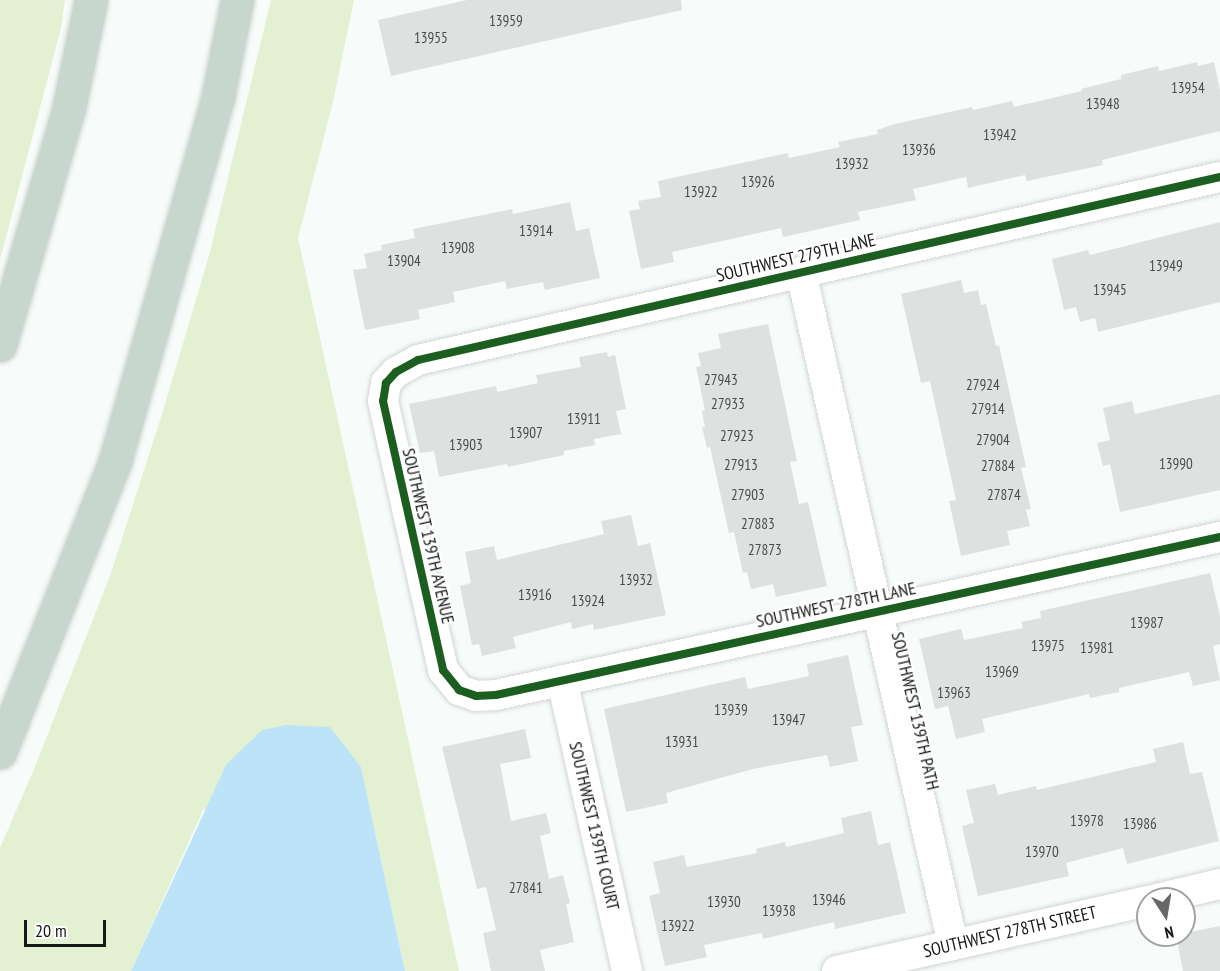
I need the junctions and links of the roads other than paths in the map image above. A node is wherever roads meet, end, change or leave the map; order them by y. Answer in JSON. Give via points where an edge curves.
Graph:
{"nodes":[{"id":1,"x":91,"y":0,"type":"edge"},
{"id":2,"x":237,"y":0,"type":"edge"},
{"id":3,"x":1220,"y":177,"type":"edge"},
{"id":4,"x":801,"y":272,"type":"junction"},
{"id":5,"x":0,"y":345,"type":"edge"},
{"id":6,"x":386,"y":383,"type":"joint"},
{"id":7,"x":1220,"y":537,"type":"edge"},
{"id":8,"x":877,"y":611,"type":"junction"},
{"id":9,"x":562,"y":680,"type":"junction"},
{"id":10,"x":459,"y":690,"type":"joint"},
{"id":11,"x":0,"y":752,"type":"edge"},
{"id":12,"x":1220,"y":885,"type":"edge"},
{"id":13,"x":1196,"y":890,"type":"edge"},
{"id":14,"x":1136,"y":904,"type":"edge"},
{"id":15,"x":953,"y":945,"type":"junction"},
{"id":16,"x":627,"y":971,"type":"edge"},
{"id":17,"x":837,"y":971,"type":"edge"}],
"edges":[{"from":1,"to":5,"type":"highway","via":[[69,107]]},
{"from":2,"to":11,"type":"highway","via":[[218,96],[116,461]]},
{"from":3,"to":4,"type":"street","name":"SOUTHWEST 279TH LANE"},
{"from":4,"to":6,"type":"street","name":"SOUTHWEST 279TH LANE","via":[[418,360],[396,372]]},
{"from":4,"to":8,"type":"street","name":"SOUTHWEST 139TH PATH"},
{"from":6,"to":10,"type":"street","name":"SOUTHWEST 139TH AVENUE","via":[[382,402],[443,670]]},
{"from":7,"to":8,"type":"street","name":"SOUTHWEST 278TH LANE"},
{"from":8,"to":9,"type":"street","name":"SOUTHWEST 278TH LANE"},
{"from":8,"to":15,"type":"street","name":"SOUTHWEST 139TH PATH"},
{"from":9,"to":10,"type":"street","name":"SOUTHWEST 278TH LANE","via":[[496,695],[476,696]]},
{"from":9,"to":16,"type":"street","name":"SOUTHWEST 139TH COURT"},
{"from":12,"to":13,"type":"street"},
{"from":14,"to":15,"type":"street","name":"SOUTHWEST 278TH STREET"},
{"from":15,"to":17,"type":"street","name":"SOUTHWEST 278TH STREET"}]}
